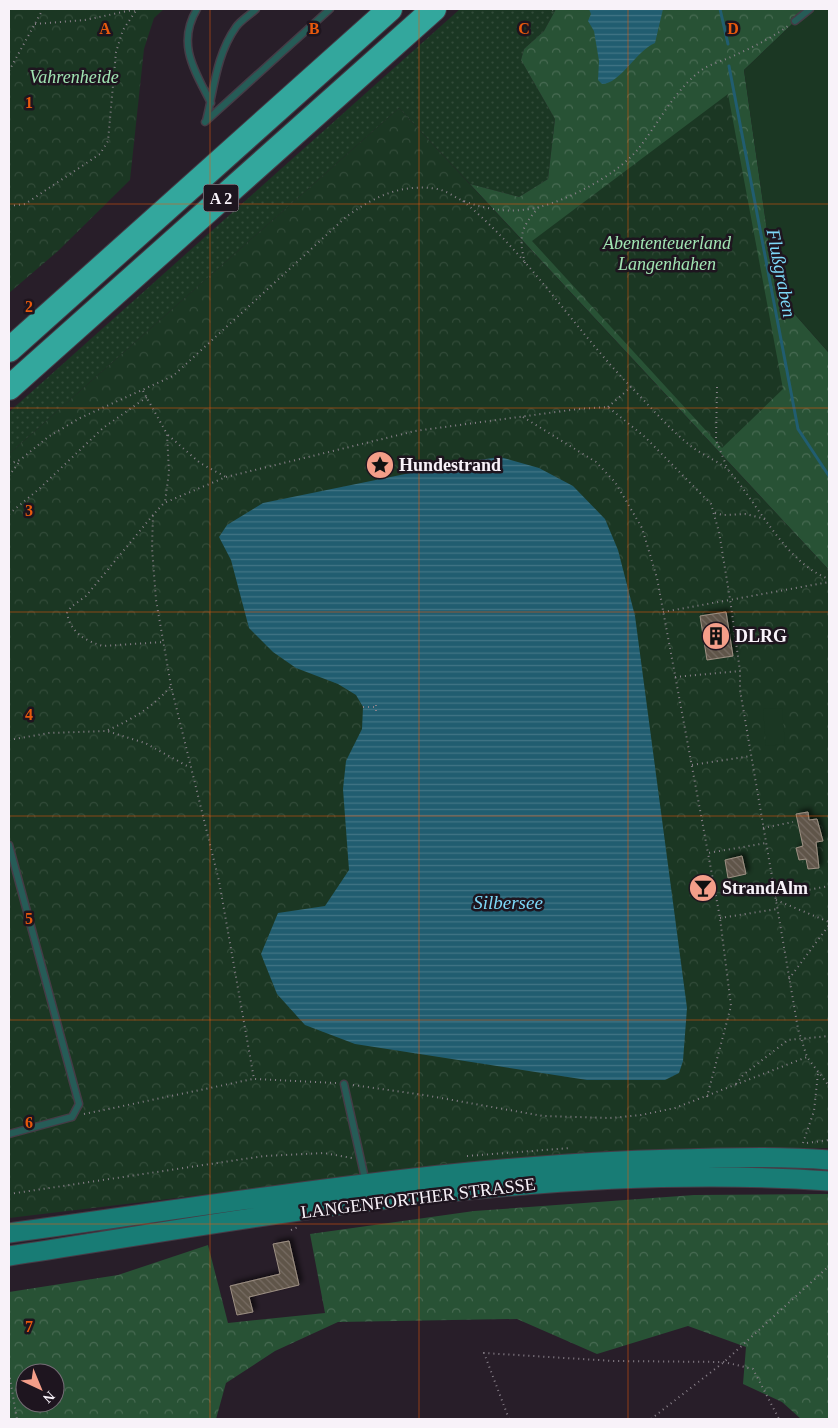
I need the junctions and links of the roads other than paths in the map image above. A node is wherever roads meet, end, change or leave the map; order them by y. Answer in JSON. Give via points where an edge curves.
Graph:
{"nodes":[{"id":1,"x":197,"y":9,"type":"edge"},
{"id":2,"x":256,"y":9,"type":"edge"},
{"id":3,"x":330,"y":9,"type":"edge"},
{"id":4,"x":390,"y":9,"type":"edge"},
{"id":5,"x":434,"y":9,"type":"edge"},
{"id":6,"x":810,"y":9,"type":"edge"},
{"id":7,"x":795,"y":22,"type":"road end"},
{"id":8,"x":210,"y":102,"type":"junction"},
{"id":9,"x":9,"y":350,"type":"edge"},
{"id":10,"x":9,"y":388,"type":"edge"},
{"id":11,"x":9,"y":846,"type":"edge"},
{"id":12,"x":344,"y":1084,"type":"road end"},
{"id":13,"x":9,"y":1134,"type":"edge"},
{"id":14,"x":829,"y":1160,"type":"edge"},
{"id":15,"x":829,"y":1181,"type":"edge"},
{"id":16,"x":366,"y":1184,"type":"junction"},
{"id":17,"x":9,"y":1233,"type":"edge"},
{"id":18,"x":9,"y":1256,"type":"edge"}],
"edges":[{"from":1,"to":8,"type":"lane","via":[[188,33],[187,52]]},
{"from":2,"to":8,"type":"lane","via":[[236,26],[225,48],[216,71]]},
{"from":3,"to":8,"type":"lane","via":[[205,122]]},
{"from":4,"to":9,"type":"highway","number":"A 2"},
{"from":5,"to":10,"type":"highway","number":"A 2"},
{"from":6,"to":7,"type":"lane"},
{"from":11,"to":13,"type":"lane","via":[[79,1104],[72,1117]]},
{"from":12,"to":16,"type":"lane"},
{"from":14,"to":16,"type":"main road","name":"LANGENFORTHER STRASSE","via":[[772,1157],[609,1160]]},
{"from":15,"to":18,"type":"main road","name":"LANGENFORTHER STRASSE","via":[[715,1176],[542,1183],[353,1204]]},
{"from":16,"to":17,"type":"main road","name":"LANGENFORTHER STRASSE"}]}
